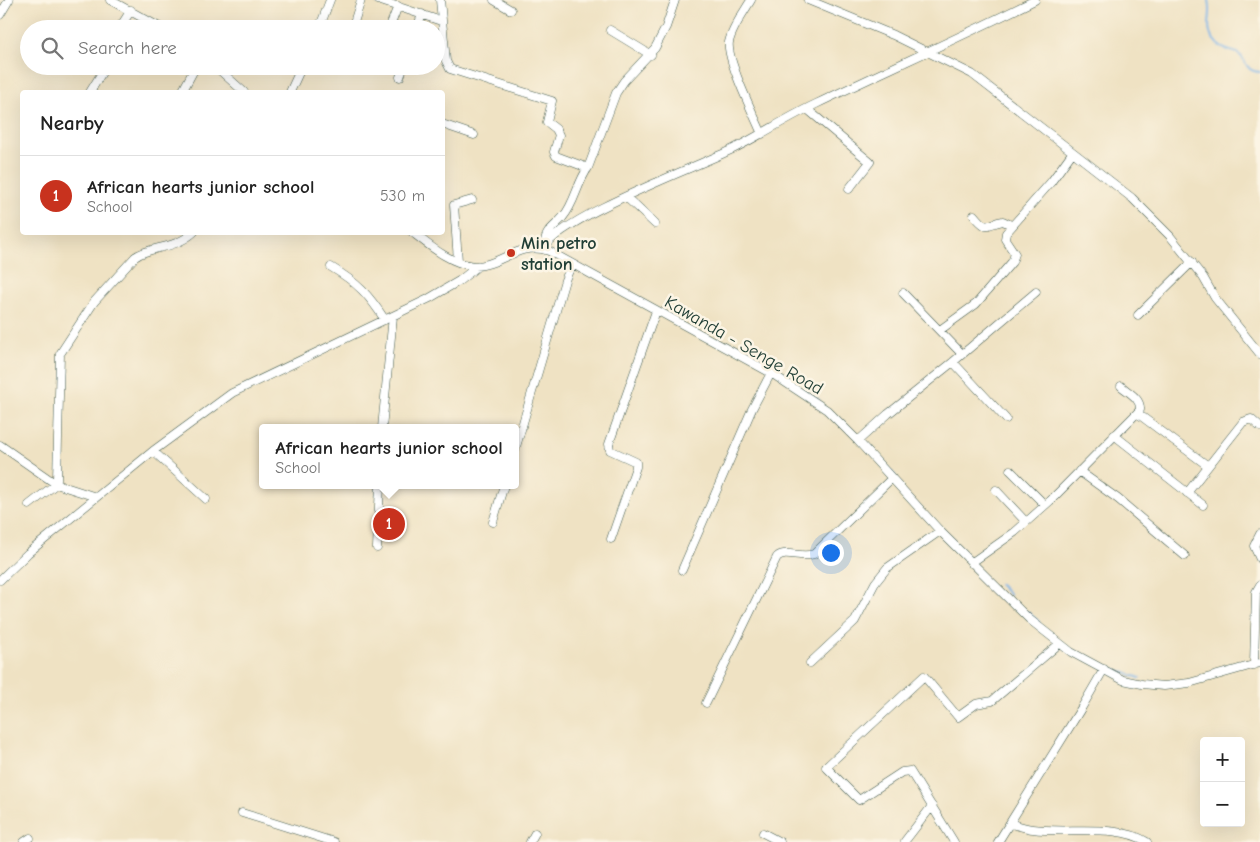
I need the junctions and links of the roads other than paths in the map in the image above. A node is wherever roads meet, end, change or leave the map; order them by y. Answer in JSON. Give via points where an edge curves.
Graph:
{"nodes":[{"id":1,"x":9,"y":0,"type":"edge"},
{"id":2,"x":110,"y":0,"type":"edge"},
{"id":3,"x":330,"y":0,"type":"edge"},
{"id":4,"x":361,"y":0,"type":"edge"},
{"id":5,"x":378,"y":0,"type":"edge"},
{"id":6,"x":440,"y":0,"type":"edge"},
{"id":7,"x":494,"y":0,"type":"edge"},
{"id":8,"x":675,"y":0,"type":"edge"},
{"id":9,"x":750,"y":0,"type":"edge"},
{"id":10,"x":808,"y":0,"type":"edge"},
{"id":11,"x":1035,"y":0,"type":"edge"},
{"id":12,"x":398,"y":6,"type":"junction"},
{"id":13,"x":131,"y":10,"type":"junction"},
{"id":14,"x":511,"y":10,"type":"dead end"},
{"id":15,"x":422,"y":14,"type":"junction"},
{"id":16,"x":0,"y":15,"type":"edge"},
{"id":17,"x":125,"y":20,"type":"edge"},
{"id":18,"x":148,"y":20,"type":"edge"},
{"id":19,"x":322,"y":20,"type":"edge"},
{"id":20,"x":355,"y":20,"type":"edge"},
{"id":21,"x":393,"y":20,"type":"edge"},
{"id":22,"x":420,"y":20,"type":"edge"},
{"id":23,"x":438,"y":20,"type":"edge"},
{"id":24,"x":441,"y":20,"type":"edge"},
{"id":25,"x":610,"y":30,"type":"dead end"},
{"id":26,"x":445,"y":53,"type":"edge"},
{"id":27,"x":928,"y":53,"type":"junction"},
{"id":28,"x":651,"y":55,"type":"junction"},
{"id":29,"x":100,"y":75,"type":"edge"},
{"id":30,"x":191,"y":75,"type":"edge"},
{"id":31,"x":224,"y":75,"type":"edge"},
{"id":32,"x":298,"y":75,"type":"edge"},
{"id":33,"x":91,"y":90,"type":"edge"},
{"id":34,"x":183,"y":90,"type":"edge"},
{"id":35,"x":242,"y":90,"type":"edge"},
{"id":36,"x":291,"y":90,"type":"edge"},
{"id":37,"x":807,"y":109,"type":"junction"},
{"id":38,"x":445,"y":125,"type":"edge"},
{"id":39,"x":762,"y":134,"type":"junction"},
{"id":40,"x":474,"y":135,"type":"dead end"},
{"id":41,"x":1072,"y":153,"type":"junction"},
{"id":42,"x":588,"y":168,"type":"junction"},
{"id":43,"x":849,"y":189,"type":"dead end"},
{"id":44,"x":626,"y":197,"type":"junction"},
{"id":45,"x":472,"y":200,"type":"dead end"},
{"id":46,"x":974,"y":215,"type":"dead end"},
{"id":47,"x":655,"y":224,"type":"dead end"},
{"id":48,"x":1011,"y":225,"type":"junction"},
{"id":49,"x":189,"y":235,"type":"edge"},
{"id":50,"x":416,"y":235,"type":"edge"},
{"id":51,"x":544,"y":247,"type":"junction"},
{"id":52,"x":458,"y":261,"type":"junction"},
{"id":53,"x":1192,"y":262,"type":"junction"},
{"id":54,"x":572,"y":264,"type":"junction"},
{"id":55,"x":478,"y":266,"type":"junction"},
{"id":56,"x":331,"y":267,"type":"dead end"},
{"id":57,"x":1036,"y":292,"type":"dead end"},
{"id":58,"x":903,"y":293,"type":"dead end"},
{"id":59,"x":656,"y":311,"type":"junction"},
{"id":60,"x":1138,"y":315,"type":"dead end"},
{"id":61,"x":393,"y":316,"type":"junction"},
{"id":62,"x":385,"y":320,"type":"junction"},
{"id":63,"x":940,"y":330,"type":"junction"},
{"id":64,"x":962,"y":354,"type":"junction"},
{"id":65,"x":1260,"y":354,"type":"edge"},
{"id":66,"x":953,"y":362,"type":"junction"},
{"id":67,"x":771,"y":373,"type":"junction"},
{"id":68,"x":1121,"y":386,"type":"dead end"},
{"id":69,"x":1137,"y":413,"type":"junction"},
{"id":70,"x":1006,"y":419,"type":"dead end"},
{"id":71,"x":382,"y":424,"type":"edge"},
{"id":72,"x":1260,"y":427,"type":"edge"},
{"id":73,"x":1114,"y":435,"type":"junction"},
{"id":74,"x":519,"y":436,"type":"edge"},
{"id":75,"x":858,"y":441,"type":"junction"},
{"id":76,"x":0,"y":445,"type":"edge"},
{"id":77,"x":153,"y":451,"type":"junction"},
{"id":78,"x":1208,"y":466,"type":"junction"},
{"id":79,"x":1010,"y":470,"type":"dead end"},
{"id":80,"x":1079,"y":471,"type":"junction"},
{"id":81,"x":892,"y":478,"type":"junction"},
{"id":82,"x":56,"y":484,"type":"junction"},
{"id":83,"x":380,"y":489,"type":"edge"},
{"id":84,"x":503,"y":489,"type":"edge"},
{"id":85,"x":996,"y":490,"type":"dead end"},
{"id":86,"x":1187,"y":493,"type":"junction"},
{"id":87,"x":96,"y":497,"type":"junction"},
{"id":88,"x":206,"y":499,"type":"dead end"},
{"id":89,"x":28,"y":505,"type":"dead end"},
{"id":90,"x":1045,"y":505,"type":"junction"},
{"id":91,"x":1203,"y":506,"type":"dead end"},
{"id":92,"x":492,"y":522,"type":"dead end"},
{"id":93,"x":1026,"y":522,"type":"junction"},
{"id":94,"x":940,"y":531,"type":"junction"},
{"id":95,"x":1260,"y":534,"type":"edge"},
{"id":96,"x":611,"y":539,"type":"dead end"},
{"id":97,"x":377,"y":548,"type":"dead end"},
{"id":98,"x":1185,"y":556,"type":"dead end"},
{"id":99,"x":1260,"y":559,"type":"edge"},
{"id":100,"x":971,"y":562,"type":"junction"},
{"id":101,"x":682,"y":570,"type":"dead end"},
{"id":102,"x":0,"y":580,"type":"edge"},
{"id":103,"x":1260,"y":585,"type":"edge"},
{"id":104,"x":1059,"y":644,"type":"junction"},
{"id":105,"x":810,"y":663,"type":"dead end"},
{"id":106,"x":1257,"y":664,"type":"edge"},
{"id":107,"x":1104,"y":669,"type":"junction"},
{"id":108,"x":706,"y":702,"type":"dead end"},
{"id":109,"x":932,"y":806,"type":"junction"},
{"id":110,"x":242,"y":813,"type":"dead end"},
{"id":111,"x":1010,"y":824,"type":"junction"},
{"id":112,"x":535,"y":833,"type":"dead end"},
{"id":113,"x":764,"y":833,"type":"dead end"},
{"id":114,"x":904,"y":841,"type":"edge"},
{"id":115,"x":334,"y":842,"type":"edge"},
{"id":116,"x":530,"y":842,"type":"edge"},
{"id":117,"x":780,"y":842,"type":"edge"},
{"id":118,"x":954,"y":842,"type":"edge"},
{"id":119,"x":998,"y":842,"type":"edge"},
{"id":120,"x":1148,"y":842,"type":"edge"}],
"edges":[{"from":1,"to":16,"type":"street"},
{"from":2,"to":13,"type":"street"},
{"from":3,"to":19,"type":"street"},
{"from":4,"to":20,"type":"street"},
{"from":5,"to":12,"type":"street"},
{"from":6,"to":24,"type":"street"},
{"from":7,"to":14,"type":"street"},
{"from":8,"to":28,"type":"street","via":[[666,27]]},
{"from":9,"to":39,"type":"street","via":[[731,36],[729,47]]},
{"from":10,"to":27,"type":"street"},
{"from":11,"to":27,"type":"street"},
{"from":12,"to":15,"type":"street"},
{"from":12,"to":21,"type":"street"},
{"from":13,"to":17,"type":"street"},
{"from":13,"to":18,"type":"street"},
{"from":15,"to":22,"type":"street"},
{"from":15,"to":23,"type":"street"},
{"from":25,"to":28,"type":"street"},
{"from":26,"to":42,"type":"street","via":[[450,69],[552,101],[547,122],[559,135],[554,152],[556,156]]},
{"from":27,"to":37,"type":"street"},
{"from":27,"to":41,"type":"street","via":[[989,86]]},
{"from":28,"to":42,"type":"street","via":[[616,93]]},
{"from":29,"to":33,"type":"street"},
{"from":30,"to":34,"type":"street"},
{"from":31,"to":35,"type":"street"},
{"from":32,"to":36,"type":"street"},
{"from":37,"to":39,"type":"street"},
{"from":37,"to":43,"type":"street","via":[[870,162]]},
{"from":38,"to":40,"type":"street"},
{"from":39,"to":44,"type":"street"},
{"from":41,"to":48,"type":"street","via":[[1052,182]]},
{"from":41,"to":53,"type":"street","via":[[1132,198]]},
{"from":42,"to":51,"type":"street","via":[[569,209],[544,236]]},
{"from":44,"to":47,"type":"street"},
{"from":44,"to":51,"type":"street","via":[[595,211]]},
{"from":45,"to":52,"type":"street","via":[[454,207]]},
{"from":46,"to":48,"type":"street","via":[[983,226],[1003,221]]},
{"from":48,"to":63,"type":"street","via":[[1004,236],[1015,254],[1012,262],[976,304]]},
{"from":49,"to":82,"type":"street","via":[[174,245],[135,257],[94,302],[62,350],[58,371]]},
{"from":50,"to":52,"type":"street"},
{"from":51,"to":54,"type":"street","name":"Kawanda - Senge Road"},
{"from":51,"to":55,"type":"street","via":[[526,249]]},
{"from":52,"to":55,"type":"street"},
{"from":53,"to":60,"type":"street"},
{"from":53,"to":65,"type":"street","via":[[1215,298]]},
{"from":54,"to":59,"type":"street","name":"Kawanda - Senge Road"},
{"from":54,"to":74,"type":"street"},
{"from":55,"to":61,"type":"street","via":[[460,280]]},
{"from":56,"to":62,"type":"street","via":[[356,282]]},
{"from":57,"to":64,"type":"street"},
{"from":58,"to":63,"type":"street"},
{"from":59,"to":67,"type":"street","name":"Kawanda - Senge Road"},
{"from":59,"to":96,"type":"street","via":[[609,444],[610,450],[636,462]]},
{"from":61,"to":62,"type":"street"},
{"from":61,"to":71,"type":"street"},
{"from":62,"to":77,"type":"street","via":[[232,393]]},
{"from":63,"to":64,"type":"street"},
{"from":64,"to":66,"type":"street"},
{"from":66,"to":70,"type":"street"},
{"from":66,"to":75,"type":"street"},
{"from":67,"to":75,"type":"street","name":"Kawanda - Senge Road","via":[[827,410]]},
{"from":67,"to":101,"type":"street"},
{"from":68,"to":69,"type":"street","via":[[1140,403]]},
{"from":69,"to":73,"type":"street"},
{"from":69,"to":78,"type":"street"},
{"from":72,"to":78,"type":"street","via":[[1246,419]]},
{"from":73,"to":80,"type":"street"},
{"from":73,"to":86,"type":"street"},
{"from":75,"to":81,"type":"street","name":"Kawanda - Senge Road"},
{"from":76,"to":82,"type":"street"},
{"from":77,"to":87,"type":"street"},
{"from":77,"to":88,"type":"street"},
{"from":78,"to":86,"type":"street"},
{"from":79,"to":90,"type":"street"},
{"from":80,"to":90,"type":"street"},
{"from":80,"to":98,"type":"street","via":[[1118,499]]},
{"from":81,"to":94,"type":"street","name":"Kawanda - Senge Road"},
{"from":81,"to":108,"type":"street","via":[[814,554],[806,557],[783,553],[777,557]]},
{"from":82,"to":87,"type":"street"},
{"from":82,"to":89,"type":"street"},
{"from":83,"to":97,"type":"street"},
{"from":84,"to":92,"type":"street"},
{"from":85,"to":93,"type":"street"},
{"from":86,"to":91,"type":"street"},
{"from":87,"to":102,"type":"street"},
{"from":90,"to":93,"type":"street"},
{"from":93,"to":100,"type":"street"},
{"from":94,"to":100,"type":"street","name":"Kawanda - Senge Road"},
{"from":94,"to":105,"type":"street","via":[[887,568],[875,583],[855,621]]},
{"from":95,"to":99,"type":"street","via":[[1254,546]]},
{"from":100,"to":104,"type":"street","name":"Kawanda - Senge Road"},
{"from":103,"to":106,"type":"street","via":[[1255,598]]},
{"from":104,"to":107,"type":"street","name":"Kawanda - Senge Road"},
{"from":104,"to":109,"type":"street","via":[[992,701],[976,704],[958,718],[924,676],[826,767],[859,800],[908,770]]},
{"from":106,"to":107,"type":"street","name":"Kawanda - Senge Road","via":[[1188,683],[1164,686],[1123,680]]},
{"from":107,"to":111,"type":"street"},
{"from":109,"to":114,"type":"street"},
{"from":109,"to":118,"type":"street"},
{"from":110,"to":115,"type":"street"},
{"from":111,"to":119,"type":"street"},
{"from":111,"to":120,"type":"street","via":[[1032,829],[1116,832]]},
{"from":112,"to":116,"type":"street"},
{"from":113,"to":117,"type":"street"}]}
